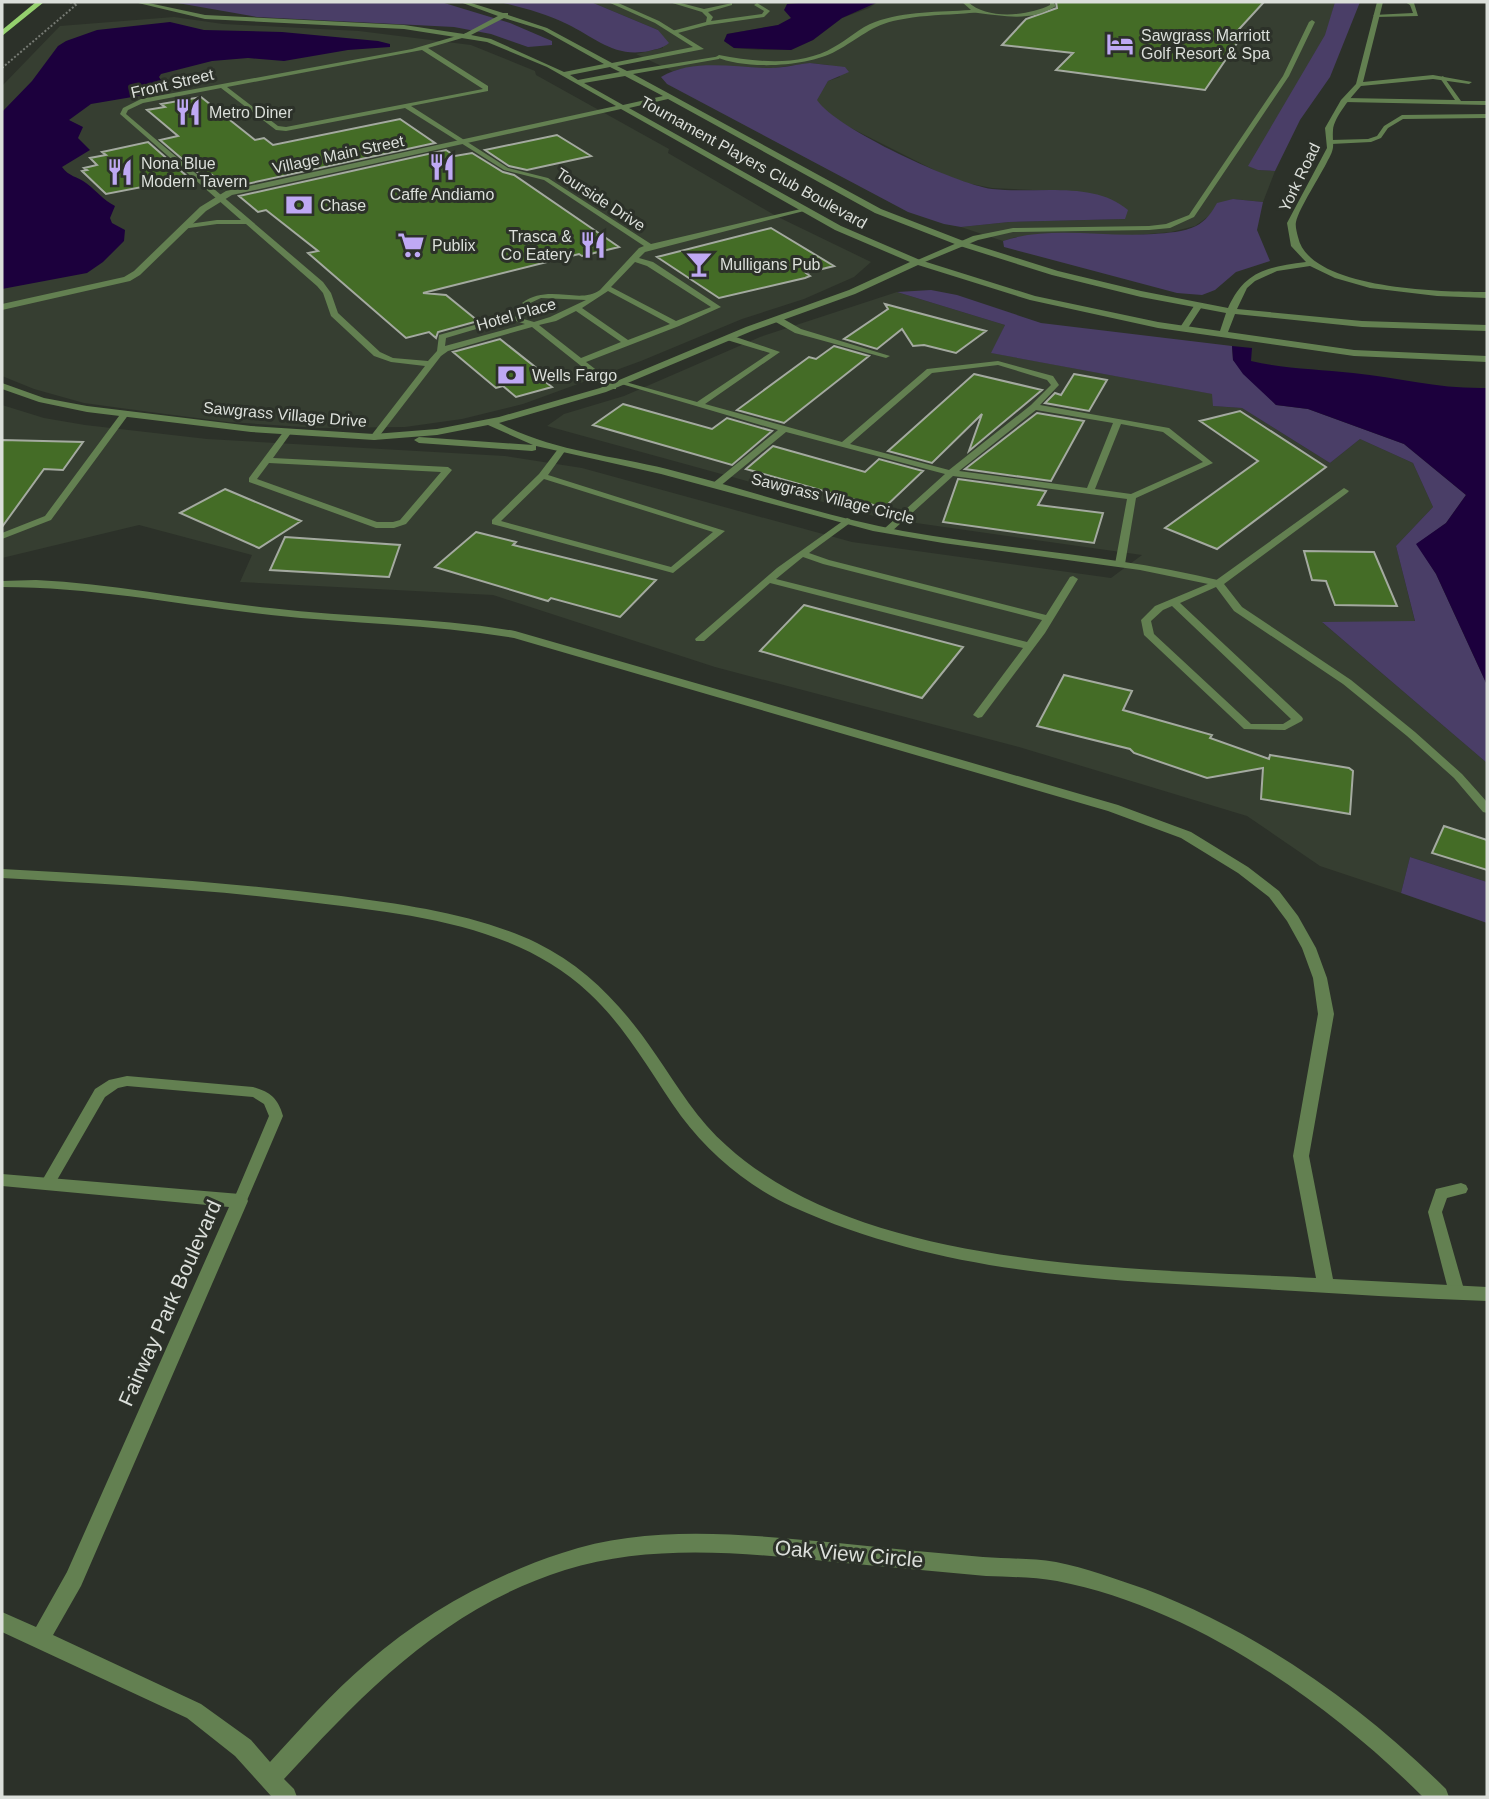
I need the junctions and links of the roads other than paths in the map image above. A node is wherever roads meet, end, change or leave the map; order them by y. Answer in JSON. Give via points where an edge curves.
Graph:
{"nodes":[{"id":1,"x":40,"y":2,"type":"edge"},
{"id":2,"x":137,"y":2,"type":"edge"},
{"id":3,"x":463,"y":2,"type":"edge"},
{"id":4,"x":611,"y":2,"type":"edge"},
{"id":5,"x":671,"y":2,"type":"edge"},
{"id":6,"x":965,"y":2,"type":"edge"},
{"id":7,"x":1380,"y":2,"type":"edge"},
{"id":8,"x":1408,"y":2,"type":"edge"},
{"id":9,"x":1051,"y":3,"type":"edge"},
{"id":10,"x":730,"y":4,"type":"dead end"},
{"id":11,"x":757,"y":5,"type":"dead end"},
{"id":12,"x":704,"y":11,"type":"junction"},
{"id":13,"x":974,"y":11,"type":"junction"},
{"id":14,"x":506,"y":14,"type":"junction"},
{"id":15,"x":1376,"y":15,"type":"junction"},
{"id":16,"x":1312,"y":22,"type":"dead end"},
{"id":17,"x":708,"y":23,"type":"junction"},
{"id":18,"x":674,"y":32,"type":"junction"},
{"id":19,"x":2,"y":34,"type":"edge"},
{"id":20,"x":467,"y":35,"type":"junction"},
{"id":21,"x":423,"y":48,"type":"junction"},
{"id":22,"x":698,"y":48,"type":"junction"},
{"id":23,"x":719,"y":57,"type":"junction"},
{"id":24,"x":609,"y":65,"type":"junction"},
{"id":25,"x":563,"y":74,"type":"junction"},
{"id":26,"x":624,"y":74,"type":"junction"},
{"id":27,"x":1443,"y":78,"type":"junction"},
{"id":28,"x":577,"y":82,"type":"junction"},
{"id":29,"x":1469,"y":82,"type":"dead end"},
{"id":30,"x":1359,"y":84,"type":"junction"},
{"id":31,"x":222,"y":86,"type":"junction"},
{"id":32,"x":669,"y":97,"type":"junction"},
{"id":33,"x":1345,"y":100,"type":"junction"},
{"id":34,"x":1460,"y":103,"type":"junction"},
{"id":35,"x":1487,"y":103,"type":"edge"},
{"id":36,"x":408,"y":107,"type":"junction"},
{"id":37,"x":624,"y":107,"type":"junction"},
{"id":38,"x":1487,"y":116,"type":"edge"},
{"id":39,"x":460,"y":142,"type":"junction"},
{"id":40,"x":1331,"y":142,"type":"junction"},
{"id":41,"x":219,"y":198,"type":"junction"},
{"id":42,"x":806,"y":209,"type":"junction"},
{"id":43,"x":247,"y":222,"type":"junction"},
{"id":44,"x":185,"y":227,"type":"junction"},
{"id":45,"x":963,"y":244,"type":"junction"},
{"id":46,"x":650,"y":247,"type":"junction"},
{"id":47,"x":634,"y":259,"type":"junction"},
{"id":48,"x":917,"y":262,"type":"junction"},
{"id":49,"x":1314,"y":263,"type":"junction"},
{"id":50,"x":607,"y":288,"type":"junction"},
{"id":51,"x":1487,"y":295,"type":"edge"},
{"id":52,"x":594,"y":298,"type":"junction"},
{"id":53,"x":526,"y":303,"type":"dead end"},
{"id":54,"x":1199,"y":305,"type":"junction"},
{"id":55,"x":2,"y":307,"type":"edge"},
{"id":56,"x":577,"y":308,"type":"junction"},
{"id":57,"x":1231,"y":311,"type":"junction"},
{"id":58,"x":520,"y":312,"type":"dead end"},
{"id":59,"x":510,"y":317,"type":"junction"},
{"id":60,"x":777,"y":319,"type":"junction"},
{"id":61,"x":533,"y":324,"type":"junction"},
{"id":62,"x":676,"y":324,"type":"junction"},
{"id":63,"x":1487,"y":328,"type":"edge"},
{"id":64,"x":1183,"y":329,"type":"junction"},
{"id":65,"x":1223,"y":335,"type":"junction"},
{"id":66,"x":730,"y":338,"type":"junction"},
{"id":67,"x":627,"y":342,"type":"junction"},
{"id":68,"x":440,"y":353,"type":"junction"},
{"id":69,"x":886,"y":356,"type":"dead end"},
{"id":70,"x":1487,"y":359,"type":"edge"},
{"id":71,"x":580,"y":361,"type":"junction"},
{"id":72,"x":431,"y":364,"type":"junction"},
{"id":73,"x":618,"y":385,"type":"junction"},
{"id":74,"x":2,"y":386,"type":"edge"},
{"id":75,"x":698,"y":405,"type":"junction"},
{"id":76,"x":1034,"y":407,"type":"junction"},
{"id":77,"x":125,"y":414,"type":"junction"},
{"id":78,"x":1118,"y":421,"type":"junction"},
{"id":79,"x":490,"y":422,"type":"junction"},
{"id":80,"x":784,"y":429,"type":"junction"},
{"id":81,"x":287,"y":433,"type":"junction"},
{"id":82,"x":374,"y":437,"type":"junction"},
{"id":83,"x":386,"y":437,"type":"junction"},
{"id":84,"x":845,"y":443,"type":"junction"},
{"id":85,"x":549,"y":449,"type":"junction"},
{"id":86,"x":561,"y":451,"type":"junction"},
{"id":87,"x":267,"y":460,"type":"junction"},
{"id":88,"x":951,"y":473,"type":"junction"},
{"id":89,"x":542,"y":477,"type":"junction"},
{"id":90,"x":716,"y":485,"type":"junction"},
{"id":91,"x":1090,"y":491,"type":"junction"},
{"id":92,"x":1344,"y":491,"type":"dead end"},
{"id":93,"x":1132,"y":497,"type":"junction"},
{"id":94,"x":848,"y":521,"type":"junction"},
{"id":95,"x":888,"y":530,"type":"junction"},
{"id":96,"x":2,"y":536,"type":"edge"},
{"id":97,"x":803,"y":554,"type":"junction"},
{"id":98,"x":1120,"y":564,"type":"junction"},
{"id":99,"x":1073,"y":579,"type":"dead end"},
{"id":100,"x":769,"y":580,"type":"junction"},
{"id":101,"x":1218,"y":583,"type":"junction"},
{"id":102,"x":2,"y":584,"type":"edge"},
{"id":103,"x":1173,"y":602,"type":"junction"},
{"id":104,"x":1049,"y":619,"type":"junction"},
{"id":105,"x":700,"y":639,"type":"dead end"},
{"id":106,"x":1029,"y":646,"type":"junction"},
{"id":107,"x":978,"y":715,"type":"dead end"},
{"id":108,"x":1487,"y":809,"type":"edge"},
{"id":109,"x":2,"y":874,"type":"edge"},
{"id":110,"x":2,"y":1180,"type":"edge"},
{"id":111,"x":48,"y":1183,"type":"junction"},
{"id":112,"x":1461,"y":1189,"type":"dead end"},
{"id":113,"x":240,"y":1201,"type":"junction"},
{"id":114,"x":1326,"y":1286,"type":"junction"},
{"id":115,"x":1457,"y":1293,"type":"junction"},
{"id":116,"x":1487,"y":1294,"type":"edge"},
{"id":117,"x":2,"y":1622,"type":"edge"},
{"id":118,"x":40,"y":1639,"type":"junction"},
{"id":119,"x":270,"y":1778,"type":"junction"},
{"id":120,"x":286,"y":1797,"type":"edge"},
{"id":121,"x":1438,"y":1797,"type":"edge"}],
"edges":[{"from":1,"to":19,"type":"main road"},
{"from":2,"to":20,"type":"street","name":"Tournament Players Club Boulevard","via":[[231,19],[404,27]]},
{"from":3,"to":14,"type":"street","name":"Tournament Players Club Boulevard"},
{"from":4,"to":18,"type":"street"},
{"from":5,"to":12,"type":"lane"},
{"from":6,"to":13,"type":"lane"},
{"from":7,"to":15,"type":"street"},
{"from":8,"to":15,"type":"lane","via":[[1416,15]]},
{"from":9,"to":13,"type":"lane","via":[[1047,10],[1024,14]]},
{"from":10,"to":12,"type":"lane"},
{"from":11,"to":17,"type":"lane","via":[[767,11],[764,15]]},
{"from":12,"to":17,"type":"lane","via":[[710,17]]},
{"from":13,"to":23,"type":"lane","via":[[880,22],[817,57],[761,62]]},
{"from":14,"to":20,"type":"street"},
{"from":14,"to":24,"type":"street","name":"Tournament Players Club Boulevard","via":[[545,29]]},
{"from":15,"to":30,"type":"street"},
{"from":16,"to":45,"type":"lane","via":[[1286,76],[1192,216],[1149,228],[1013,230]]},
{"from":17,"to":18,"type":"lane"},
{"from":18,"to":22,"type":"street"},
{"from":20,"to":21,"type":"lane","name":"Front Street"},
{"from":20,"to":25,"type":"street","name":"Tournament Players Club Boulevard","via":[[515,50]]},
{"from":21,"to":31,"type":"lane","name":"Front Street"},
{"from":21,"to":36,"type":"lane","via":[[486,90]]},
{"from":22,"to":23,"type":"street"},
{"from":22,"to":24,"type":"street"},
{"from":23,"to":26,"type":"street"},
{"from":24,"to":25,"type":"street"},
{"from":24,"to":26,"type":"street","name":"Tournament Players Club Boulevard"},
{"from":25,"to":28,"type":"street","name":"Tournament Players Club Boulevard"},
{"from":26,"to":28,"type":"street"},
{"from":26,"to":32,"type":"street","name":"Tournament Players Club Boulevard"},
{"from":27,"to":29,"type":"street"},
{"from":27,"to":30,"type":"street"},
{"from":27,"to":34,"type":"lane"},
{"from":28,"to":37,"type":"street","name":"Tournament Players Club Boulevard"},
{"from":30,"to":33,"type":"street","name":"York Road"},
{"from":31,"to":36,"type":"lane","via":[[276,128]]},
{"from":31,"to":41,"type":"lane","name":"Front Street","via":[[141,101],[123,114]]},
{"from":32,"to":37,"type":"street","name":"Village Main Street"},
{"from":32,"to":45,"type":"street","name":"Tournament Players Club Boulevard","via":[[878,211]]},
{"from":33,"to":34,"type":"lane"},
{"from":33,"to":40,"type":"street","name":"York Road","via":[[1329,128]]},
{"from":34,"to":35,"type":"lane"},
{"from":36,"to":39,"type":"lane","name":"Tourside Drive"},
{"from":37,"to":39,"type":"street","name":"Village Main Street"},
{"from":37,"to":42,"type":"street","name":"Tournament Players Club Boulevard"},
{"from":38,"to":40,"type":"lane","via":[[1402,117],[1379,137]]},
{"from":39,"to":41,"type":"street","name":"Village Main Street","via":[[249,187]]},
{"from":39,"to":46,"type":"lane","name":"Tourside Drive","via":[[506,169],[546,179]]},
{"from":40,"to":49,"type":"street","name":"York Road","via":[[1290,233]]},
{"from":41,"to":43,"type":"lane","name":"Front Street"},
{"from":41,"to":44,"type":"street","name":"Village Main Street"},
{"from":42,"to":46,"type":"lane","name":"Hotel Place"},
{"from":42,"to":48,"type":"street","name":"Tournament Players Club Boulevard"},
{"from":43,"to":44,"type":"lane"},
{"from":43,"to":72,"type":"lane","name":"Front Street","via":[[320,284],[334,314],[377,354]]},
{"from":44,"to":55,"type":"street","name":"Village Main Street","via":[[127,279]]},
{"from":45,"to":48,"type":"lane"},
{"from":45,"to":54,"type":"street","name":"Tournament Players Club Boulevard","via":[[1055,273]]},
{"from":46,"to":47,"type":"lane","name":"Hotel Place"},
{"from":47,"to":50,"type":"lane","name":"Hotel Place"},
{"from":47,"to":62,"type":"lane","via":[[650,264],[717,307]]},
{"from":48,"to":60,"type":"street","name":"Sawgrass Village Drive"},
{"from":48,"to":64,"type":"street","name":"Tournament Players Club Boulevard","via":[[1032,298]]},
{"from":49,"to":51,"type":"street","name":"York Road","via":[[1354,282],[1386,289]]},
{"from":49,"to":57,"type":"street","via":[[1250,279]]},
{"from":50,"to":52,"type":"lane","name":"Hotel Place"},
{"from":50,"to":62,"type":"lane"},
{"from":52,"to":53,"type":"lane","via":[[540,296]]},
{"from":52,"to":56,"type":"lane","name":"Hotel Place"},
{"from":54,"to":57,"type":"street","name":"Tournament Players Club Boulevard"},
{"from":54,"to":64,"type":"lane"},
{"from":56,"to":61,"type":"lane","name":"Hotel Place"},
{"from":56,"to":67,"type":"lane"},
{"from":57,"to":63,"type":"street","name":"Tournament Players Club Boulevard","via":[[1362,324]]},
{"from":57,"to":65,"type":"street"},
{"from":58,"to":59,"type":"lane"},
{"from":59,"to":61,"type":"lane"},
{"from":59,"to":68,"type":"lane","via":[[442,337]]},
{"from":60,"to":66,"type":"street","name":"Sawgrass Village Drive"},
{"from":60,"to":69,"type":"lane","via":[[798,331]]},
{"from":61,"to":68,"type":"lane","name":"Hotel Place"},
{"from":61,"to":71,"type":"lane"},
{"from":62,"to":67,"type":"lane"},
{"from":64,"to":65,"type":"street","name":"Tournament Players Club Boulevard"},
{"from":65,"to":70,"type":"street","name":"Tournament Players Club Boulevard","via":[[1354,353]]},
{"from":66,"to":73,"type":"street","name":"Sawgrass Village Drive"},
{"from":66,"to":75,"type":"lane","via":[[776,352]]},
{"from":67,"to":71,"type":"lane"},
{"from":68,"to":72,"type":"lane"},
{"from":71,"to":73,"type":"lane"},
{"from":72,"to":82,"type":"lane"},
{"from":73,"to":75,"type":"lane"},
{"from":73,"to":79,"type":"street","name":"Sawgrass Village Drive"},
{"from":74,"to":77,"type":"street","name":"Sawgrass Village Drive","via":[[42,400]]},
{"from":75,"to":80,"type":"lane"},
{"from":76,"to":78,"type":"lane"},
{"from":76,"to":84,"type":"lane","via":[[1055,385],[1051,378],[998,363],[930,371]]},
{"from":76,"to":88,"type":"lane"},
{"from":77,"to":81,"type":"street","name":"Sawgrass Village Drive"},
{"from":77,"to":96,"type":"lane","via":[[48,518]]},
{"from":78,"to":91,"type":"lane"},
{"from":78,"to":93,"type":"lane","via":[[1166,430],[1209,463]]},
{"from":79,"to":83,"type":"street","name":"Sawgrass Village Drive"},
{"from":79,"to":85,"type":"street","name":"Sawgrass Village Circle","via":[[527,443]]},
{"from":80,"to":84,"type":"lane"},
{"from":80,"to":90,"type":"lane"},
{"from":81,"to":82,"type":"street","name":"Sawgrass Village Drive"},
{"from":81,"to":87,"type":"lane"},
{"from":82,"to":83,"type":"street","name":"Sawgrass Village Drive"},
{"from":83,"to":85,"type":"street"},
{"from":84,"to":88,"type":"lane"},
{"from":85,"to":86,"type":"street","name":"Sawgrass Village Circle"},
{"from":86,"to":89,"type":"lane"},
{"from":86,"to":90,"type":"street","name":"Sawgrass Village Circle"},
{"from":87,"to":87,"type":"lane","via":[[252,480],[386,526],[403,522],[448,470]]},
{"from":88,"to":91,"type":"lane"},
{"from":88,"to":95,"type":"lane"},
{"from":89,"to":89,"type":"lane","via":[[495,522],[673,570],[720,531]]},
{"from":90,"to":94,"type":"street","name":"Sawgrass Village Circle"},
{"from":91,"to":93,"type":"lane"},
{"from":92,"to":101,"type":"lane"},
{"from":93,"to":98,"type":"lane"},
{"from":94,"to":95,"type":"street","name":"Sawgrass Village Circle"},
{"from":94,"to":97,"type":"lane"},
{"from":95,"to":98,"type":"street","name":"Sawgrass Village Circle"},
{"from":97,"to":100,"type":"lane"},
{"from":97,"to":104,"type":"lane"},
{"from":98,"to":101,"type":"street","name":"Sawgrass Village Circle"},
{"from":99,"to":104,"type":"lane"},
{"from":100,"to":105,"type":"lane"},
{"from":100,"to":106,"type":"lane"},
{"from":101,"to":103,"type":"lane"},
{"from":101,"to":108,"type":"lane","via":[[1238,609],[1347,682],[1411,734]]},
{"from":102,"to":114,"type":"street","via":[[84,586],[268,612],[482,628],[1112,807],[1186,835],[1274,894],[1309,948],[1320,978],[1326,1014],[1301,1156]]},
{"from":103,"to":103,"type":"lane","via":[[1146,620],[1149,635],[1248,727],[1285,727],[1298,719]]},
{"from":104,"to":106,"type":"lane"},
{"from":106,"to":107,"type":"lane"},
{"from":109,"to":114,"type":"street","via":[[242,888],[407,910],[488,931],[538,949],[591,985],[615,1010],[706,1136],[791,1199],[833,1217],[904,1240],[1002,1261],[1143,1276]]},
{"from":110,"to":111,"type":"street","name":"Fairway Park Boulevard"},
{"from":111,"to":113,"type":"street","name":"Fairway Park Boulevard"},
{"from":111,"to":113,"type":"lane","via":[[100,1093],[114,1084],[127,1081],[253,1092],[274,1104],[276,1116]]},
{"from":112,"to":115,"type":"lane","via":[[1441,1193],[1434,1212]]},
{"from":113,"to":118,"type":"street","name":"Fairway Park Boulevard","via":[[74,1580]]},
{"from":114,"to":115,"type":"street"},
{"from":115,"to":116,"type":"street"},
{"from":117,"to":118,"type":"street"},
{"from":118,"to":119,"type":"street","via":[[194,1711],[243,1748]]},
{"from":119,"to":120,"type":"street"},
{"from":119,"to":121,"type":"street","name":"Oak View Circle","via":[[358,1685],[413,1640],[470,1603],[529,1574],[589,1555],[649,1544],[711,1542],[1059,1572],[1117,1588],[1251,1650],[1333,1704],[1413,1770]]}]}
